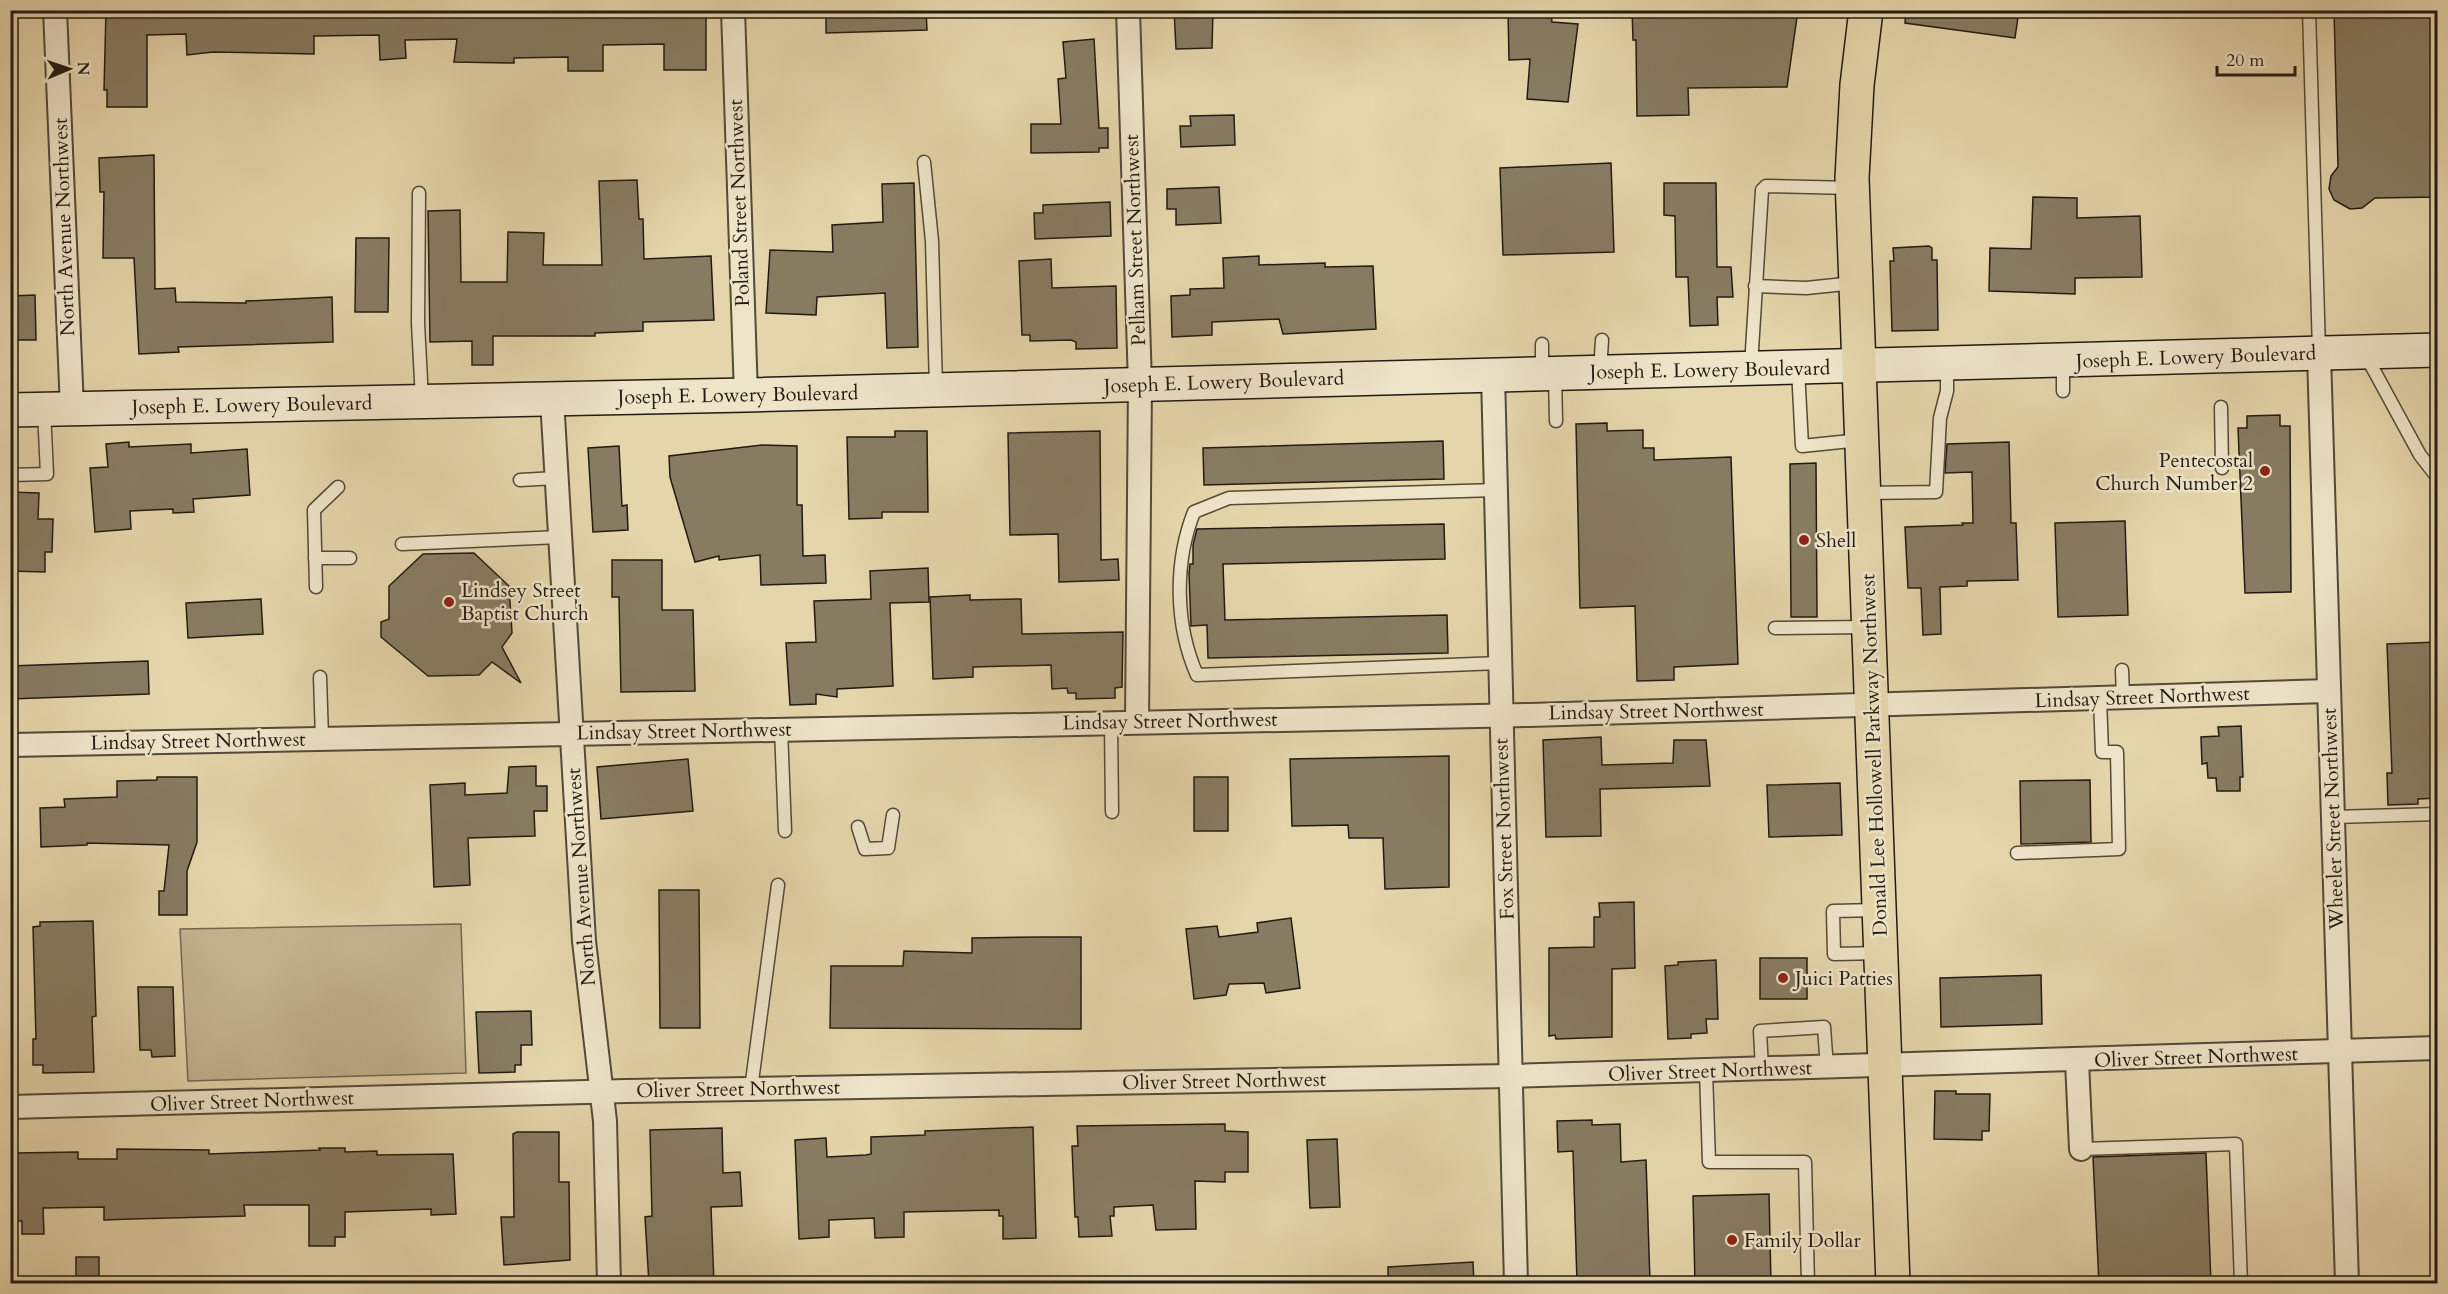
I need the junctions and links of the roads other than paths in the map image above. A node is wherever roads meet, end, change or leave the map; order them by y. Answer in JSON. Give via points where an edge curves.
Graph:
{"nodes":[{"id":1,"x":55,"y":10,"type":"edge"},
{"id":2,"x":733,"y":10,"type":"edge"},
{"id":3,"x":1128,"y":10,"type":"edge"},
{"id":4,"x":1866,"y":10,"type":"edge"},
{"id":5,"x":2309,"y":10,"type":"edge"},
{"id":6,"x":924,"y":162,"type":"dead end"},
{"id":7,"x":1853,"y":188,"type":"junction"},
{"id":8,"x":419,"y":193,"type":"dead end"},
{"id":9,"x":1856,"y":283,"type":"junction"},
{"id":10,"x":1755,"y":286,"type":"junction"},
{"id":11,"x":1602,"y":340,"type":"dead end"},
{"id":12,"x":2438,"y":350,"type":"edge"},
{"id":13,"x":2364,"y":352,"type":"junction"},
{"id":14,"x":2319,"y":354,"type":"junction"},
{"id":15,"x":1546,"y":364,"type":"junction"},
{"id":16,"x":1947,"y":364,"type":"junction"},
{"id":17,"x":1859,"y":366,"type":"junction"},
{"id":18,"x":1798,"y":368,"type":"junction"},
{"id":19,"x":1751,"y":369,"type":"junction"},
{"id":20,"x":1600,"y":373,"type":"junction"},
{"id":21,"x":1493,"y":375,"type":"junction"},
{"id":22,"x":1140,"y":384,"type":"junction"},
{"id":23,"x":936,"y":390,"type":"junction"},
{"id":24,"x":746,"y":395,"type":"junction"},
{"id":25,"x":552,"y":399,"type":"junction"},
{"id":26,"x":422,"y":401,"type":"junction"},
{"id":27,"x":2221,"y":407,"type":"dead end"},
{"id":28,"x":58,"y":408,"type":"junction"},
{"id":29,"x":10,"y":410,"type":"edge"},
{"id":30,"x":1556,"y":421,"type":"dead end"},
{"id":31,"x":1862,"y":440,"type":"junction"},
{"id":32,"x":2222,"y":468,"type":"dead end"},
{"id":33,"x":10,"y":475,"type":"edge"},
{"id":34,"x":556,"y":478,"type":"junction"},
{"id":35,"x":2438,"y":478,"type":"edge"},
{"id":36,"x":520,"y":480,"type":"dead end"},
{"id":37,"x":338,"y":487,"type":"dead end"},
{"id":38,"x":1496,"y":490,"type":"junction"},
{"id":39,"x":1864,"y":493,"type":"junction"},
{"id":40,"x":560,"y":537,"type":"junction"},
{"id":41,"x":402,"y":544,"type":"dead end"},
{"id":42,"x":315,"y":558,"type":"junction"},
{"id":43,"x":350,"y":558,"type":"dead end"},
{"id":44,"x":316,"y":587,"type":"dead end"},
{"id":45,"x":1870,"y":627,"type":"junction"},
{"id":46,"x":1774,"y":628,"type":"dead end"},
{"id":47,"x":1500,"y":663,"type":"junction"},
{"id":48,"x":2122,"y":670,"type":"dead end"},
{"id":49,"x":320,"y":677,"type":"dead end"},
{"id":50,"x":2329,"y":691,"type":"junction"},
{"id":51,"x":2123,"y":698,"type":"junction"},
{"id":52,"x":2100,"y":699,"type":"junction"},
{"id":53,"x":1873,"y":706,"type":"junction"},
{"id":54,"x":1501,"y":715,"type":"junction"},
{"id":55,"x":1112,"y":722,"type":"junction"},
{"id":56,"x":1137,"y":722,"type":"junction"},
{"id":57,"x":781,"y":729,"type":"junction"},
{"id":58,"x":570,"y":732,"type":"junction"},
{"id":59,"x":322,"y":738,"type":"junction"},
{"id":60,"x":10,"y":745,"type":"edge"},
{"id":61,"x":1112,"y":812,"type":"dead end"},
{"id":62,"x":2438,"y":814,"type":"edge"},
{"id":63,"x":893,"y":815,"type":"dead end"},
{"id":64,"x":2333,"y":817,"type":"junction"},
{"id":65,"x":858,"y":827,"type":"dead end"},
{"id":66,"x":785,"y":831,"type":"dead end"},
{"id":67,"x":2017,"y":853,"type":"dead end"},
{"id":68,"x":778,"y":885,"type":"dead end"},
{"id":69,"x":1880,"y":910,"type":"junction"},
{"id":70,"x":1881,"y":953,"type":"junction"},
{"id":71,"x":2438,"y":1048,"type":"edge"},
{"id":72,"x":2340,"y":1053,"type":"junction"},
{"id":73,"x":2078,"y":1060,"type":"junction"},
{"id":74,"x":1885,"y":1066,"type":"junction"},
{"id":75,"x":1827,"y":1068,"type":"junction"},
{"id":76,"x":1762,"y":1069,"type":"junction"},
{"id":77,"x":1706,"y":1071,"type":"junction"},
{"id":78,"x":1510,"y":1076,"type":"junction"},
{"id":79,"x":751,"y":1089,"type":"junction"},
{"id":80,"x":600,"y":1092,"type":"junction"},
{"id":81,"x":10,"y":1107,"type":"edge"},
{"id":82,"x":2080,"y":1149,"type":"joint"},
{"id":83,"x":609,"y":1284,"type":"edge"},
{"id":84,"x":1516,"y":1284,"type":"edge"},
{"id":85,"x":1808,"y":1284,"type":"edge"},
{"id":86,"x":1893,"y":1284,"type":"edge"},
{"id":87,"x":2241,"y":1284,"type":"edge"},
{"id":88,"x":2347,"y":1284,"type":"edge"}],
"edges":[{"from":1,"to":28,"type":"street","name":"North Avenue Northwest"},
{"from":2,"to":24,"type":"street","name":"Poland Street Northwest"},
{"from":3,"to":22,"type":"street","name":"Pelham Street Northwest"},
{"from":4,"to":7,"type":"main road","name":"Donald Lee Hollowell Parkway Northwest","via":[[1857,85]]},
{"from":5,"to":14,"type":"lane"},
{"from":6,"to":23,"type":"lane","via":[[932,241]]},
{"from":7,"to":9,"type":"main road","name":"Donald Lee Hollowell Parkway Northwest"},
{"from":7,"to":10,"type":"lane","via":[[1766,186],[1762,190]]},
{"from":8,"to":26,"type":"lane"},
{"from":9,"to":10,"type":"lane","via":[[1806,288]]},
{"from":9,"to":17,"type":"main road","name":"Donald Lee Hollowell Parkway Northwest"},
{"from":10,"to":19,"type":"lane"},
{"from":11,"to":20,"type":"lane"},
{"from":12,"to":13,"type":"main road","name":"Joseph E. Lowery Boulevard"},
{"from":13,"to":14,"type":"main road","name":"Joseph E. Lowery Boulevard"},
{"from":13,"to":35,"type":"lane","via":[[2420,455]]},
{"from":14,"to":16,"type":"main road","name":"Joseph E. Lowery Boulevard","via":[[2063,376]]},
{"from":14,"to":50,"type":"street","name":"Wheeler Street Northwest"},
{"from":15,"to":20,"type":"main road","name":"Joseph E. Lowery Boulevard"},
{"from":15,"to":21,"type":"main road","name":"Joseph E. Lowery Boulevard"},
{"from":15,"to":30,"type":"lane"},
{"from":16,"to":17,"type":"main road","name":"Joseph E. Lowery Boulevard"},
{"from":16,"to":39,"type":"lane","via":[[1936,492]]},
{"from":17,"to":18,"type":"main road","name":"Joseph E. Lowery Boulevard"},
{"from":17,"to":31,"type":"main road","name":"Donald Lee Hollowell Parkway Northwest"},
{"from":18,"to":19,"type":"main road","name":"Joseph E. Lowery Boulevard"},
{"from":18,"to":31,"type":"lane","via":[[1802,446]]},
{"from":19,"to":20,"type":"main road","name":"Joseph E. Lowery Boulevard"},
{"from":21,"to":22,"type":"main road","name":"Joseph E. Lowery Boulevard"},
{"from":21,"to":38,"type":"street","name":"Fox Street Northwest"},
{"from":22,"to":23,"type":"main road","name":"Joseph E. Lowery Boulevard"},
{"from":22,"to":56,"type":"street","name":"Pelham Street Northwest"},
{"from":23,"to":24,"type":"main road","name":"Joseph E. Lowery Boulevard"},
{"from":24,"to":25,"type":"main road","name":"Joseph E. Lowery Boulevard"},
{"from":25,"to":26,"type":"main road","name":"Joseph E. Lowery Boulevard"},
{"from":25,"to":34,"type":"street","name":"North Avenue Northwest"},
{"from":26,"to":28,"type":"main road","name":"Joseph E. Lowery Boulevard"},
{"from":27,"to":32,"type":"lane"},
{"from":28,"to":29,"type":"main road","name":"Joseph E. Lowery Boulevard"},
{"from":28,"to":33,"type":"lane","via":[[47,474]]},
{"from":31,"to":39,"type":"main road","name":"Donald Lee Hollowell Parkway Northwest"},
{"from":34,"to":36,"type":"lane"},
{"from":34,"to":40,"type":"street","name":"North Avenue Northwest"},
{"from":37,"to":42,"type":"lane","via":[[314,510]]},
{"from":38,"to":47,"type":"street","name":"Fox Street Northwest"},
{"from":38,"to":47,"type":"lane","via":[[1229,498],[1194,512],[1185,537],[1179,610],[1185,649],[1197,675]]},
{"from":39,"to":45,"type":"main road","name":"Donald Lee Hollowell Parkway Northwest"},
{"from":40,"to":41,"type":"lane"},
{"from":40,"to":58,"type":"street","name":"North Avenue Northwest"},
{"from":42,"to":43,"type":"lane"},
{"from":42,"to":44,"type":"lane"},
{"from":45,"to":46,"type":"lane"},
{"from":45,"to":53,"type":"main road","name":"Donald Lee Hollowell Parkway Northwest"},
{"from":47,"to":54,"type":"street","name":"Fox Street Northwest"},
{"from":48,"to":51,"type":"lane"},
{"from":49,"to":59,"type":"lane"},
{"from":50,"to":51,"type":"street","name":"Lindsay Street Northwest"},
{"from":50,"to":64,"type":"street","name":"Wheeler Street Northwest"},
{"from":51,"to":52,"type":"street","name":"Lindsay Street Northwest"},
{"from":52,"to":53,"type":"street","name":"Lindsay Street Northwest"},
{"from":52,"to":67,"type":"lane","via":[[2102,752],[2117,752],[2119,849]]},
{"from":53,"to":54,"type":"street","name":"Lindsay Street Northwest"},
{"from":53,"to":69,"type":"main road","name":"Donald Lee Hollowell Parkway Northwest"},
{"from":54,"to":56,"type":"street","name":"Lindsay Street Northwest"},
{"from":54,"to":78,"type":"street","name":"Fox Street Northwest"},
{"from":55,"to":56,"type":"street","name":"Lindsay Street Northwest"},
{"from":55,"to":57,"type":"street","name":"Lindsay Street Northwest"},
{"from":55,"to":61,"type":"lane"},
{"from":57,"to":58,"type":"street","name":"Lindsay Street Northwest"},
{"from":57,"to":66,"type":"lane"},
{"from":58,"to":59,"type":"street","name":"Lindsay Street Northwest"},
{"from":58,"to":80,"type":"street","name":"North Avenue Northwest","via":[[584,941]]},
{"from":59,"to":60,"type":"street","name":"Lindsay Street Northwest"},
{"from":62,"to":64,"type":"lane"},
{"from":63,"to":65,"type":"lane","via":[[888,848],[865,849]]},
{"from":64,"to":72,"type":"street","name":"Wheeler Street Northwest"},
{"from":68,"to":79,"type":"lane"},
{"from":69,"to":70,"type":"main road","name":"Donald Lee Hollowell Parkway Northwest"},
{"from":69,"to":70,"type":"lane","via":[[1833,910],[1834,954]]},
{"from":70,"to":74,"type":"main road","name":"Donald Lee Hollowell Parkway Northwest"},
{"from":71,"to":72,"type":"street","name":"Oliver Street Northwest"},
{"from":72,"to":73,"type":"street","name":"Oliver Street Northwest"},
{"from":72,"to":88,"type":"street","name":"Wheeler Street Northwest"},
{"from":73,"to":74,"type":"street","name":"Oliver Street Northwest"},
{"from":73,"to":82,"type":"street"},
{"from":74,"to":75,"type":"street","name":"Oliver Street Northwest"},
{"from":74,"to":86,"type":"main road","name":"Donald Lee Hollowell Parkway Northwest"},
{"from":75,"to":76,"type":"street","name":"Oliver Street Northwest"},
{"from":75,"to":76,"type":"lane","via":[[1824,1027],[1760,1031]]},
{"from":76,"to":77,"type":"street","name":"Oliver Street Northwest"},
{"from":77,"to":78,"type":"street","name":"Oliver Street Northwest"},
{"from":77,"to":85,"type":"lane","via":[[1709,1162],[1805,1162]]},
{"from":78,"to":79,"type":"street","name":"Oliver Street Northwest"},
{"from":78,"to":84,"type":"street","name":"Fox Street Northwest"},
{"from":79,"to":80,"type":"street","name":"Oliver Street Northwest"},
{"from":80,"to":81,"type":"street","name":"Oliver Street Northwest"},
{"from":80,"to":83,"type":"street","name":"North Avenue Northwest","via":[[605,1121]]},
{"from":82,"to":87,"type":"lane","via":[[2236,1144]]}]}
